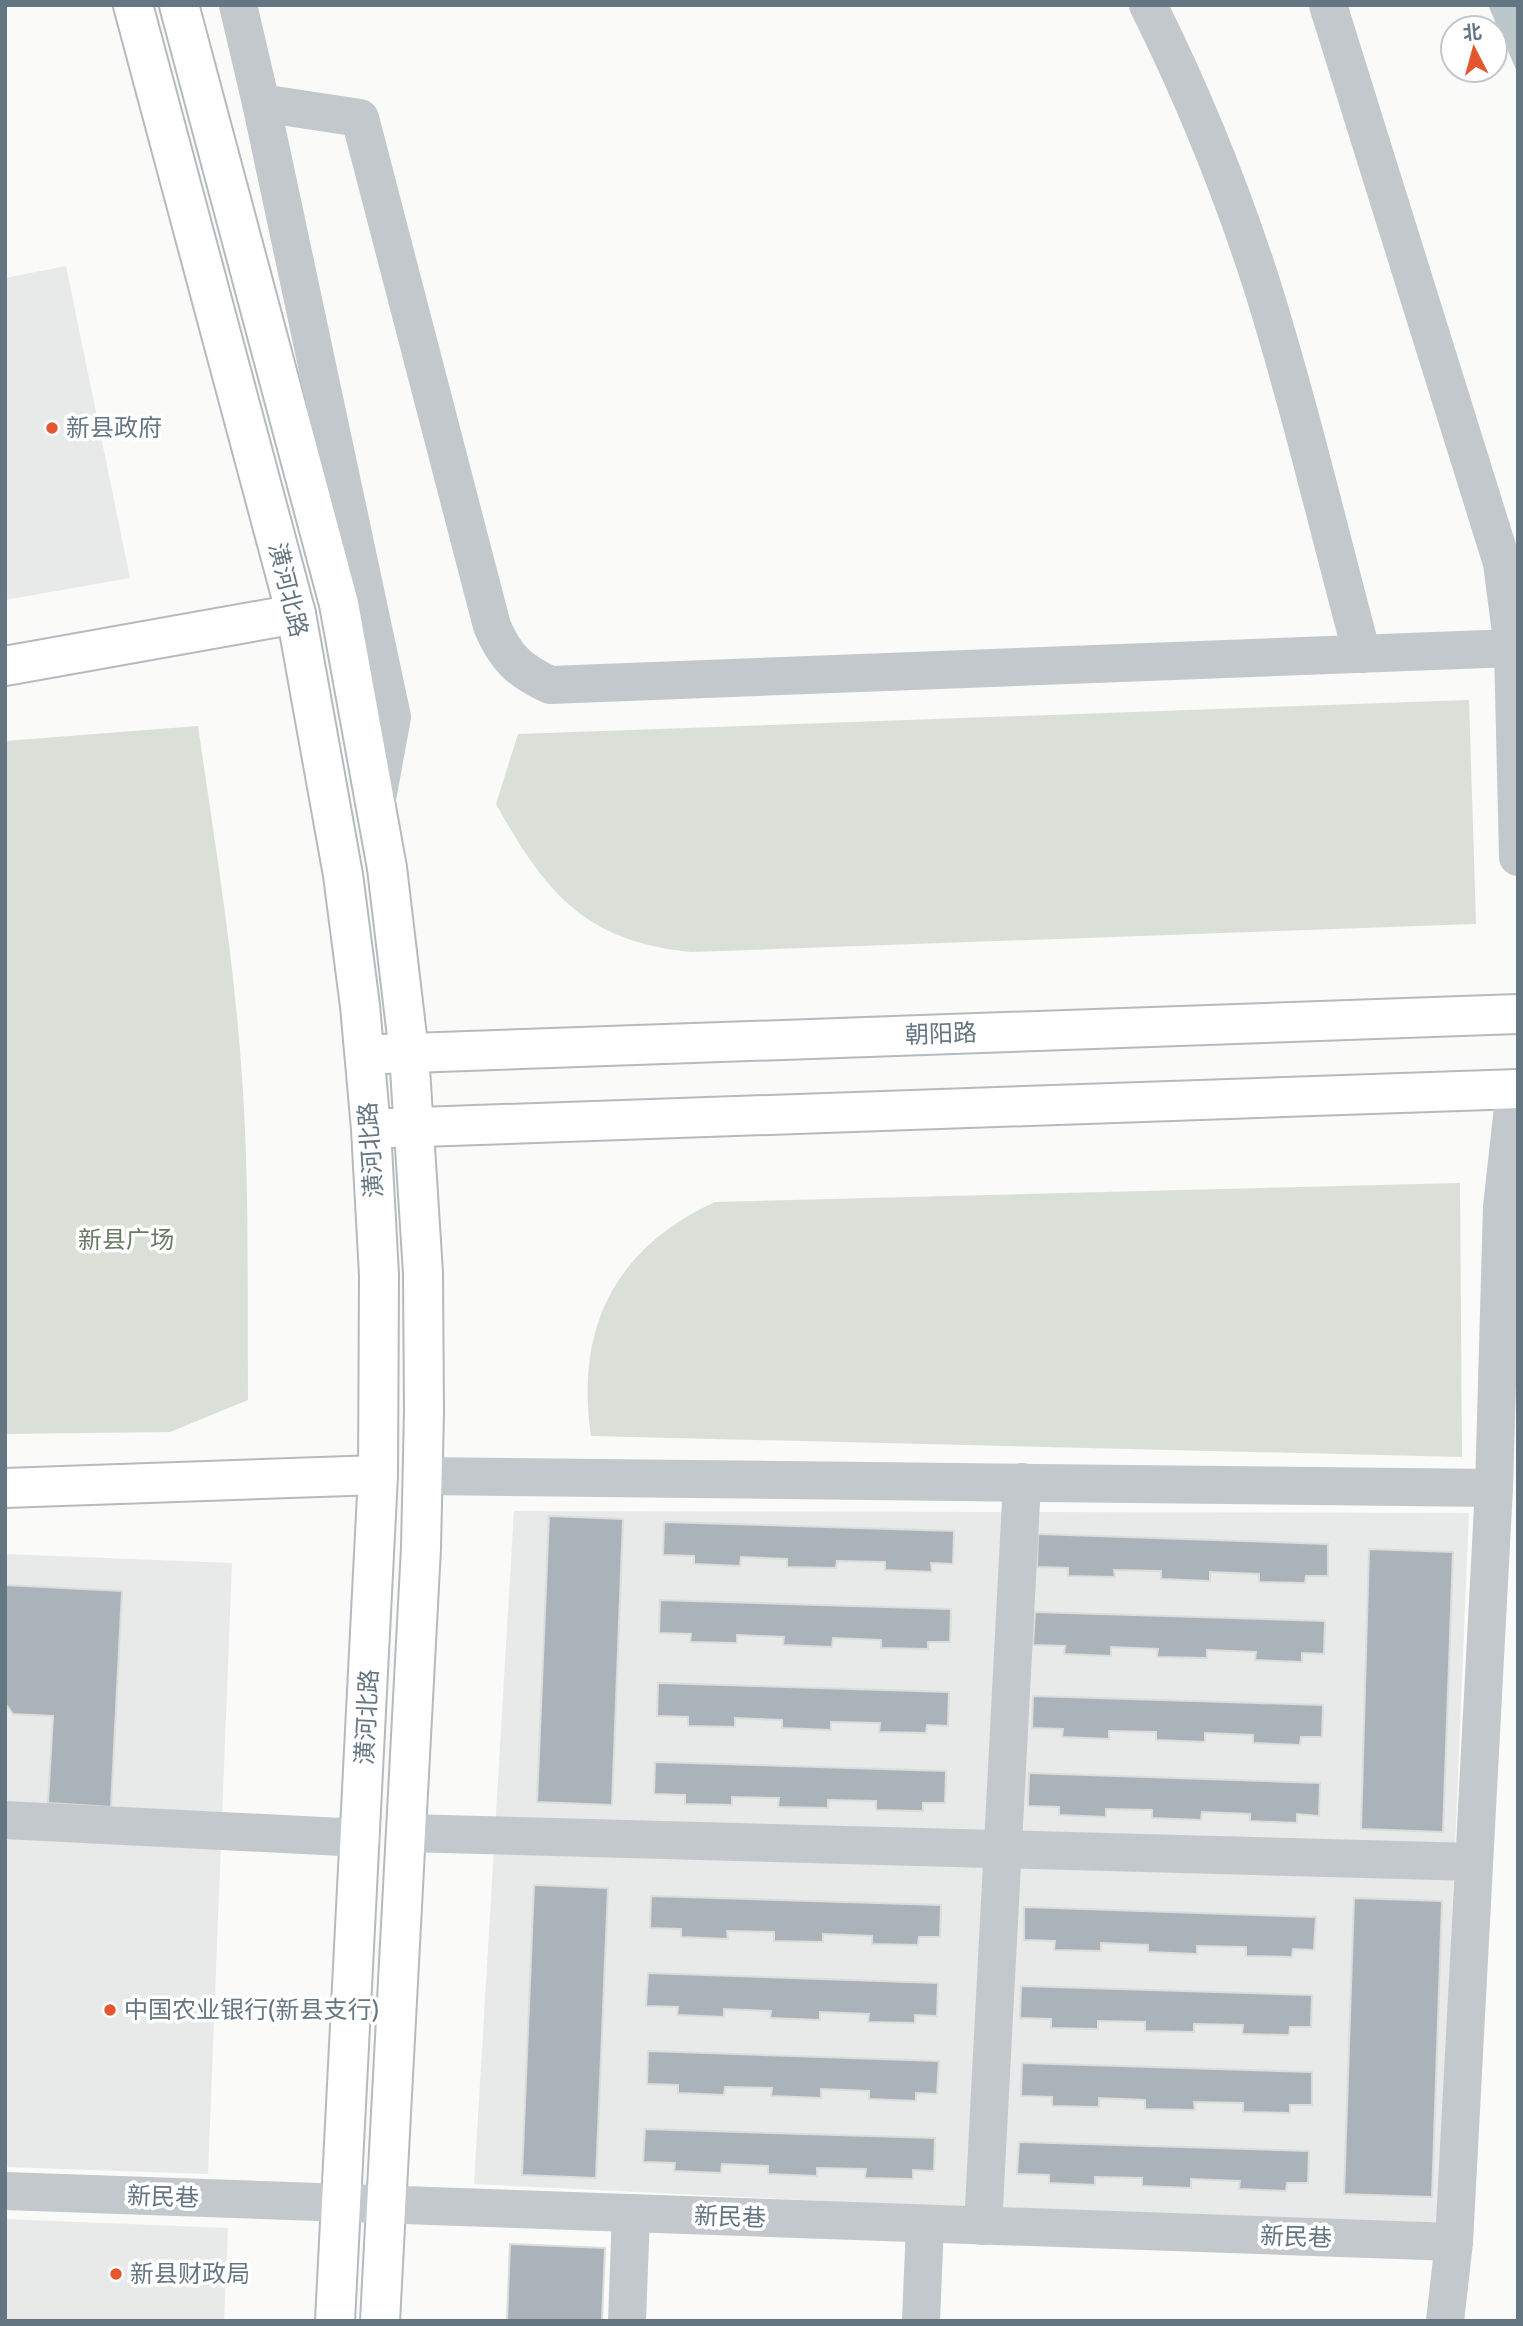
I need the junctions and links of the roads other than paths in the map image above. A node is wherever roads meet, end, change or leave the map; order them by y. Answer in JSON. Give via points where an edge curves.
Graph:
{"nodes":[{"id":1,"x":133,"y":5,"type":"edge"},
{"id":2,"x":179,"y":5,"type":"edge"},
{"id":3,"x":238,"y":5,"type":"edge"},
{"id":4,"x":1148,"y":5,"type":"edge"},
{"id":5,"x":1328,"y":5,"type":"edge"},
{"id":6,"x":261,"y":103,"type":"junction"},
{"id":7,"x":296,"y":614,"type":"junction"},
{"id":8,"x":1513,"y":648,"type":"junction"},
{"id":9,"x":1362,"y":654,"type":"junction"},
{"id":10,"x":5,"y":666,"type":"edge"},
{"id":11,"x":376,"y":806,"type":"junction"},
{"id":12,"x":1518,"y":857,"type":"edge"},
{"id":13,"x":1518,"y":1014,"type":"edge"},
{"id":14,"x":409,"y":1053,"type":"junction"},
{"id":15,"x":365,"y":1055,"type":"junction"},
{"id":16,"x":1516,"y":1089,"type":"edge"},
{"id":17,"x":415,"y":1128,"type":"junction"},
{"id":18,"x":371,"y":1129,"type":"junction"},
{"id":19,"x":378,"y":1475,"type":"junction"},
{"id":20,"x":423,"y":1476,"type":"junction"},
{"id":21,"x":1022,"y":1482,"type":"junction"},
{"id":22,"x":5,"y":1488,"type":"edge"},
{"id":23,"x":1494,"y":1488,"type":"junction"},
{"id":24,"x":5,"y":1820,"type":"edge"},
{"id":25,"x":406,"y":1833,"type":"junction"},
{"id":26,"x":361,"y":1838,"type":"junction"},
{"id":27,"x":1003,"y":1850,"type":"junction"},
{"id":28,"x":1474,"y":1862,"type":"junction"},
{"id":29,"x":5,"y":2191,"type":"edge"},
{"id":30,"x":342,"y":2203,"type":"junction"},
{"id":31,"x":386,"y":2204,"type":"junction"},
{"id":32,"x":631,"y":2213,"type":"junction"},
{"id":33,"x":925,"y":2224,"type":"junction"},
{"id":34,"x":984,"y":2226,"type":"junction"},
{"id":35,"x":1454,"y":2242,"type":"junction"},
{"id":36,"x":335,"y":2321,"type":"edge"},
{"id":37,"x":380,"y":2321,"type":"edge"},
{"id":38,"x":627,"y":2321,"type":"edge"},
{"id":39,"x":921,"y":2321,"type":"edge"},
{"id":40,"x":1445,"y":2321,"type":"edge"}],
"edges":[{"from":1,"to":7,"type":"main road","name":"潢河北路"},
{"from":2,"to":11,"type":"main road","name":"潢河北路","via":[[339,604]]},
{"from":3,"to":6,"type":"street"},
{"from":4,"to":9,"type":"street","via":[[1203,126],[1261,284]]},
{"from":5,"to":8,"type":"street","via":[[1502,564]]},
{"from":6,"to":9,"type":"street","via":[[360,118],[492,626],[501,647],[531,676],[550,685]]},
{"from":6,"to":11,"type":"street","via":[[392,717]]},
{"from":7,"to":10,"type":"main road"},
{"from":7,"to":15,"type":"main road","name":"潢河北路","via":[[343,875]]},
{"from":8,"to":9,"type":"street"},
{"from":8,"to":12,"type":"street"},
{"from":11,"to":14,"type":"main road","name":"潢河北路"},
{"from":13,"to":14,"type":"main road","name":"朝阳路"},
{"from":14,"to":15,"type":"main road","name":"朝阳路"},
{"from":14,"to":17,"type":"main road","name":"潢河北路"},
{"from":15,"to":18,"type":"main road","name":"潢河北路"},
{"from":16,"to":17,"type":"main road"},
{"from":16,"to":23,"type":"street","via":[[1503,1208]]},
{"from":17,"to":18,"type":"main road"},
{"from":17,"to":20,"type":"main road","name":"潢河北路","via":[[423,1273]]},
{"from":18,"to":19,"type":"main road","name":"潢河北路","via":[[379,1275]]},
{"from":19,"to":22,"type":"main road"},
{"from":19,"to":26,"type":"main road","name":"潢河北路"},
{"from":20,"to":21,"type":"street"},
{"from":20,"to":25,"type":"main road","name":"潢河北路"},
{"from":21,"to":23,"type":"street"},
{"from":21,"to":27,"type":"street"},
{"from":23,"to":28,"type":"street"},
{"from":24,"to":26,"type":"street"},
{"from":25,"to":27,"type":"street"},
{"from":25,"to":31,"type":"main road","name":"潢河北路"},
{"from":26,"to":30,"type":"main road","name":"潢河北路"},
{"from":27,"to":28,"type":"street"},
{"from":27,"to":34,"type":"street"},
{"from":28,"to":35,"type":"street"},
{"from":29,"to":30,"type":"street","name":"新民巷"},
{"from":30,"to":31,"type":"street","name":"新民巷"},
{"from":30,"to":36,"type":"main road","name":"潢河北路"},
{"from":31,"to":32,"type":"street","name":"新民巷"},
{"from":31,"to":37,"type":"main road","name":"潢河北路"},
{"from":32,"to":33,"type":"street","name":"新民巷"},
{"from":32,"to":38,"type":"street"},
{"from":33,"to":34,"type":"street","name":"新民巷"},
{"from":33,"to":39,"type":"street"},
{"from":34,"to":35,"type":"street","name":"新民巷"},
{"from":35,"to":40,"type":"street"}]}
